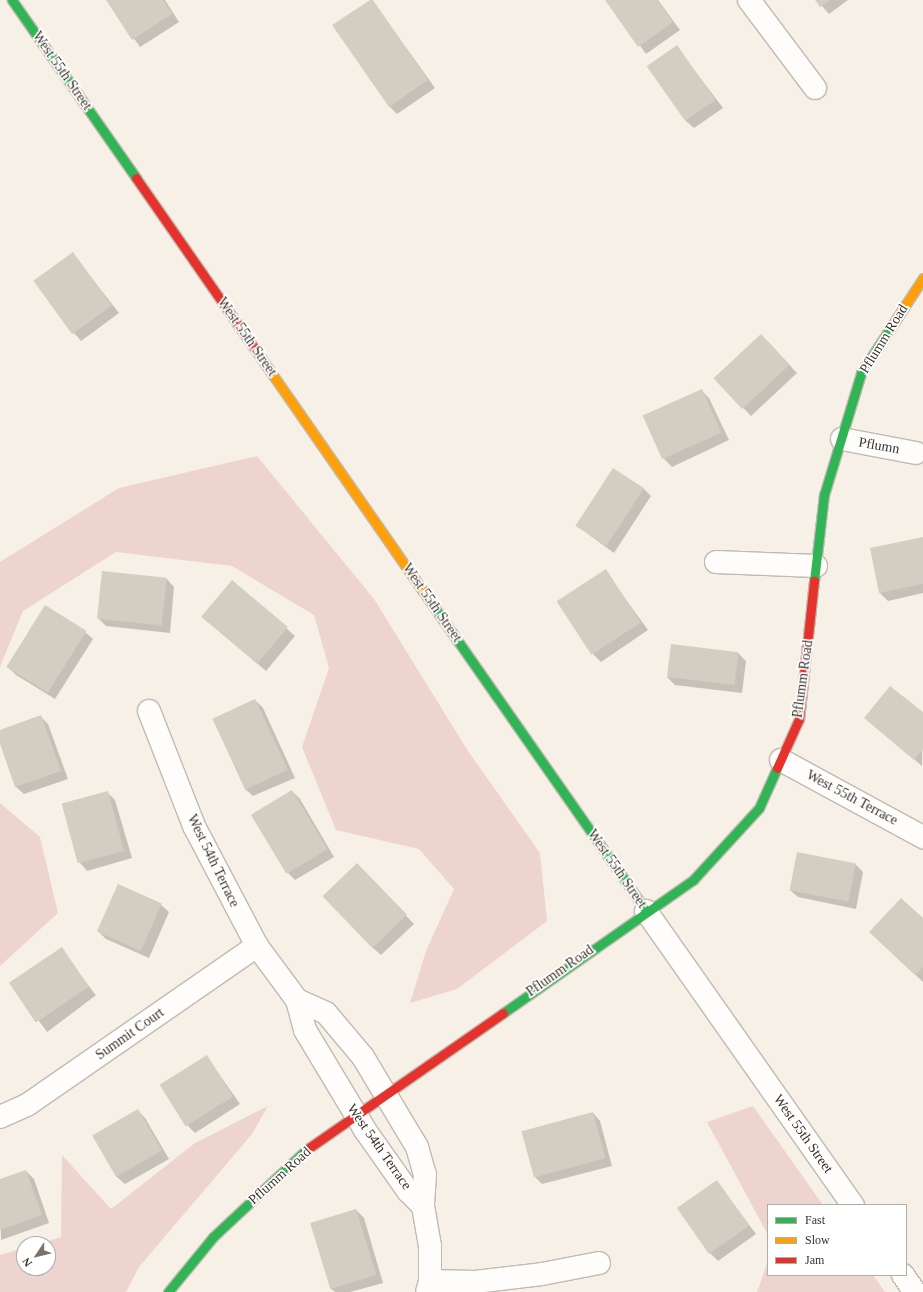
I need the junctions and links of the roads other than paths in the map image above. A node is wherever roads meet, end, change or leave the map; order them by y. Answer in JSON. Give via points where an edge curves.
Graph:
{"nodes":[{"id":1,"x":12,"y":0,"type":"edge"},
{"id":2,"x":749,"y":0,"type":"edge"},
{"id":3,"x":815,"y":88,"type":"dead end"},
{"id":4,"x":923,"y":278,"type":"edge"},
{"id":5,"x":842,"y":440,"type":"junction"},
{"id":6,"x":916,"y":453,"type":"dead end"},
{"id":7,"x":716,"y":562,"type":"dead end"},
{"id":8,"x":816,"y":566,"type":"junction"},
{"id":9,"x":149,"y":711,"type":"dead end"},
{"id":10,"x":781,"y":760,"type":"junction"},
{"id":11,"x":923,"y":837,"type":"edge"},
{"id":12,"x":646,"y":911,"type":"junction"},
{"id":13,"x":257,"y":946,"type":"junction"},
{"id":14,"x":297,"y":1000,"type":"junction"},
{"id":15,"x":385,"y":1093,"type":"junction"},
{"id":16,"x":356,"y":1115,"type":"junction"},
{"id":17,"x":0,"y":1117,"type":"edge"},
{"id":18,"x":852,"y":1204,"type":"edge"},
{"id":19,"x":424,"y":1206,"type":"junction"},
{"id":20,"x":599,"y":1263,"type":"dead end"},
{"id":21,"x":904,"y":1276,"type":"edge"},
{"id":22,"x":429,"y":1287,"type":"edge"},
{"id":23,"x":168,"y":1292,"type":"edge"},
{"id":24,"x":915,"y":1292,"type":"edge"}],
"edges":[{"from":1,"to":12,"type":"main road","name":"West 55th Street"},
{"from":2,"to":3,"type":"street"},
{"from":4,"to":5,"type":"main road","name":"Pflumm Road","via":[[862,373]]},
{"from":5,"to":6,"type":"street","name":"Pflumn"},
{"from":5,"to":8,"type":"main road","name":"Pflumm Road","via":[[824,495]]},
{"from":7,"to":8,"type":"street"},
{"from":8,"to":10,"type":"main road","name":"Pflumm Road","via":[[799,719]]},
{"from":9,"to":13,"type":"street","name":"West 54th Terrace","via":[[194,826]]},
{"from":10,"to":11,"type":"street","name":"West 55th Terrace"},
{"from":10,"to":12,"type":"main road","name":"Pflumm Road","via":[[759,808],[693,880]]},
{"from":12,"to":15,"type":"main road","name":"Pflumm Road"},
{"from":12,"to":18,"type":"street","name":"West 55th Street"},
{"from":13,"to":14,"type":"street","name":"West 54th Terrace"},
{"from":13,"to":17,"type":"street","name":"Summit Court","via":[[26,1106]]},
{"from":14,"to":15,"type":"street","name":"West 54th Terrace","via":[[326,1013],[363,1057]]},
{"from":14,"to":16,"type":"street","name":"West 54th Terrace","via":[[305,1030]]},
{"from":15,"to":16,"type":"main road","name":"Pflumm Road"},
{"from":15,"to":19,"type":"street","name":"West 54th Terrace","via":[[417,1147],[425,1174]]},
{"from":16,"to":19,"type":"street","name":"West 54th Terrace","via":[[408,1191]]},
{"from":16,"to":23,"type":"main road","name":"Pflumm Road","via":[[297,1156],[213,1237]]},
{"from":19,"to":22,"type":"street","name":"West 54th Terrace","via":[[430,1246]]},
{"from":20,"to":22,"type":"street","name":"West 54th Terrace","via":[[542,1274]]},
{"from":21,"to":24,"type":"street"}]}
